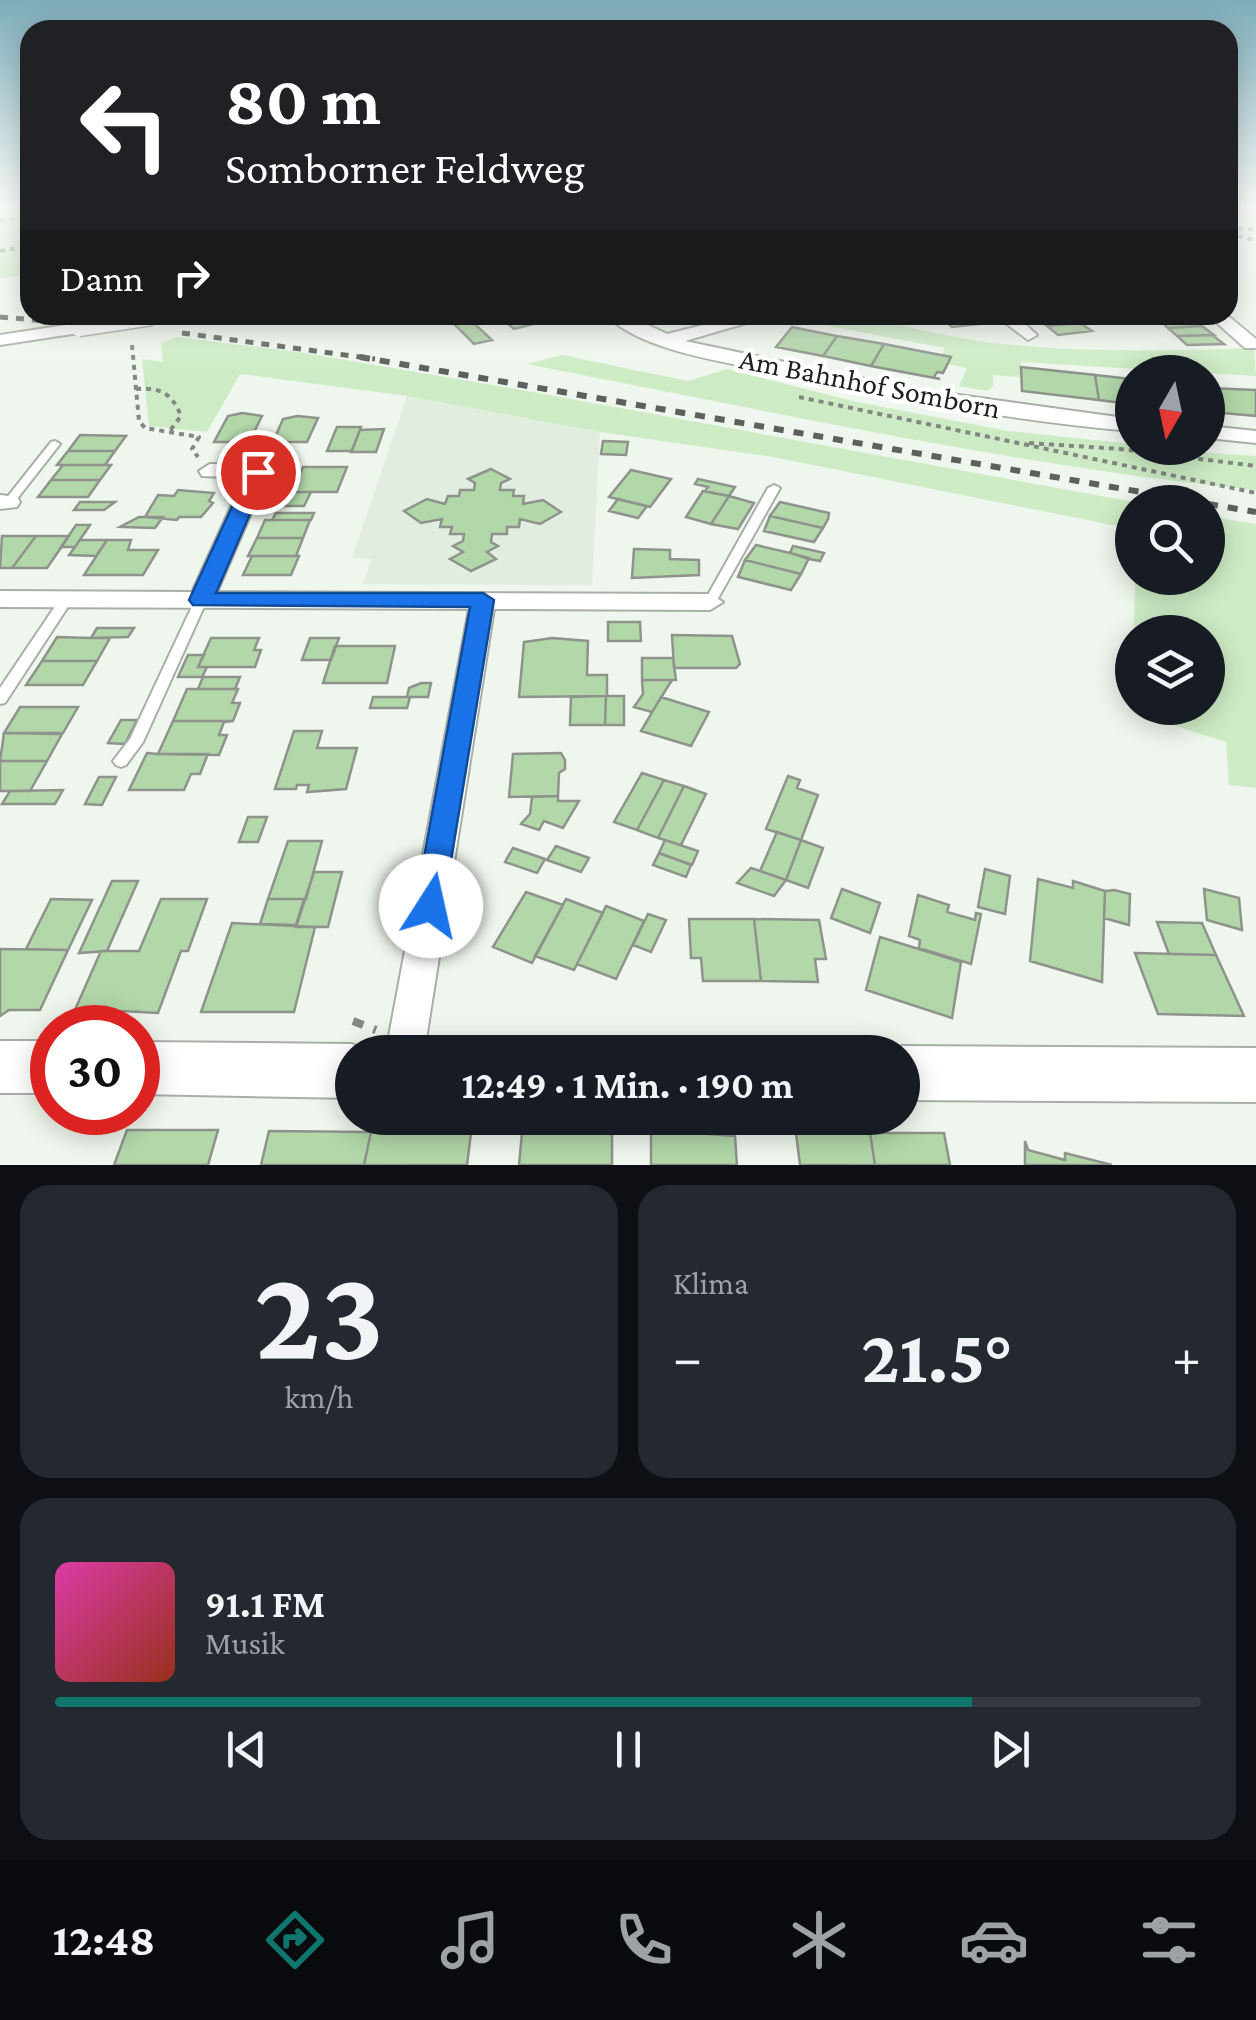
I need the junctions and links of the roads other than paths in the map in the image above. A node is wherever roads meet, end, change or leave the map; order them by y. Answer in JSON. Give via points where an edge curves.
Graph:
{"nodes":[{"id":1,"x":100,"y":325,"type":"edge"},
{"id":2,"x":630,"y":325,"type":"edge"},
{"id":3,"x":727,"y":325,"type":"edge"},
{"id":4,"x":1016,"y":325,"type":"edge"},
{"id":5,"x":1229,"y":325,"type":"edge"},
{"id":6,"x":1028,"y":335,"type":"dead end"},
{"id":7,"x":0,"y":340,"type":"edge"},
{"id":8,"x":665,"y":341,"type":"junction"},
{"id":9,"x":1251,"y":344,"type":"dead end"},
{"id":10,"x":1115,"y":423,"type":"edge"},
{"id":11,"x":1225,"y":433,"type":"edge"},
{"id":12,"x":1256,"y":436,"type":"edge"},
{"id":13,"x":56,"y":444,"type":"dead end"},
{"id":14,"x":210,"y":471,"type":"road end"},
{"id":15,"x":774,"y":488,"type":"dead end"},
{"id":16,"x":4,"y":502,"type":"edge"},
{"id":17,"x":0,"y":599,"type":"edge"},
{"id":18,"x":66,"y":599,"type":"junction"},
{"id":19,"x":201,"y":600,"type":"junction"},
{"id":20,"x":483,"y":600,"type":"junction"},
{"id":21,"x":710,"y":602,"type":"joint"},
{"id":22,"x":0,"y":698,"type":"edge"},
{"id":23,"x":121,"y":761,"type":"dead end"},
{"id":24,"x":409,"y":1035,"type":"edge"},
{"id":25,"x":0,"y":1067,"type":"edge"},
{"id":26,"x":30,"y":1067,"type":"edge"},
{"id":27,"x":160,"y":1068,"type":"edge"},
{"id":28,"x":335,"y":1070,"type":"edge"},
{"id":29,"x":920,"y":1074,"type":"edge"},
{"id":30,"x":1256,"y":1076,"type":"edge"}],
"edges":[{"from":1,"to":7,"type":"street","bridge":true},
{"from":2,"to":8,"type":"street","name":"Am Bahnhof Somborn"},
{"from":3,"to":8,"type":"street"},
{"from":4,"to":6,"type":"street"},
{"from":5,"to":9,"type":"street"},
{"from":8,"to":10,"type":"street","name":"Am Bahnhof Somborn","via":[[951,401]]},
{"from":11,"to":12,"type":"street"},
{"from":13,"to":16,"type":"lane"},
{"from":14,"to":19,"type":"street","via":[[258,472]]},
{"from":15,"to":21,"type":"lane"},
{"from":17,"to":18,"type":"street"},
{"from":18,"to":19,"type":"street"},
{"from":18,"to":22,"type":"lane"},
{"from":19,"to":20,"type":"street"},
{"from":19,"to":23,"type":"lane"},
{"from":20,"to":21,"type":"street"},
{"from":20,"to":24,"type":"street"},
{"from":25,"to":26,"type":"main road"},
{"from":27,"to":28,"type":"main road"},
{"from":29,"to":30,"type":"main road"}]}
